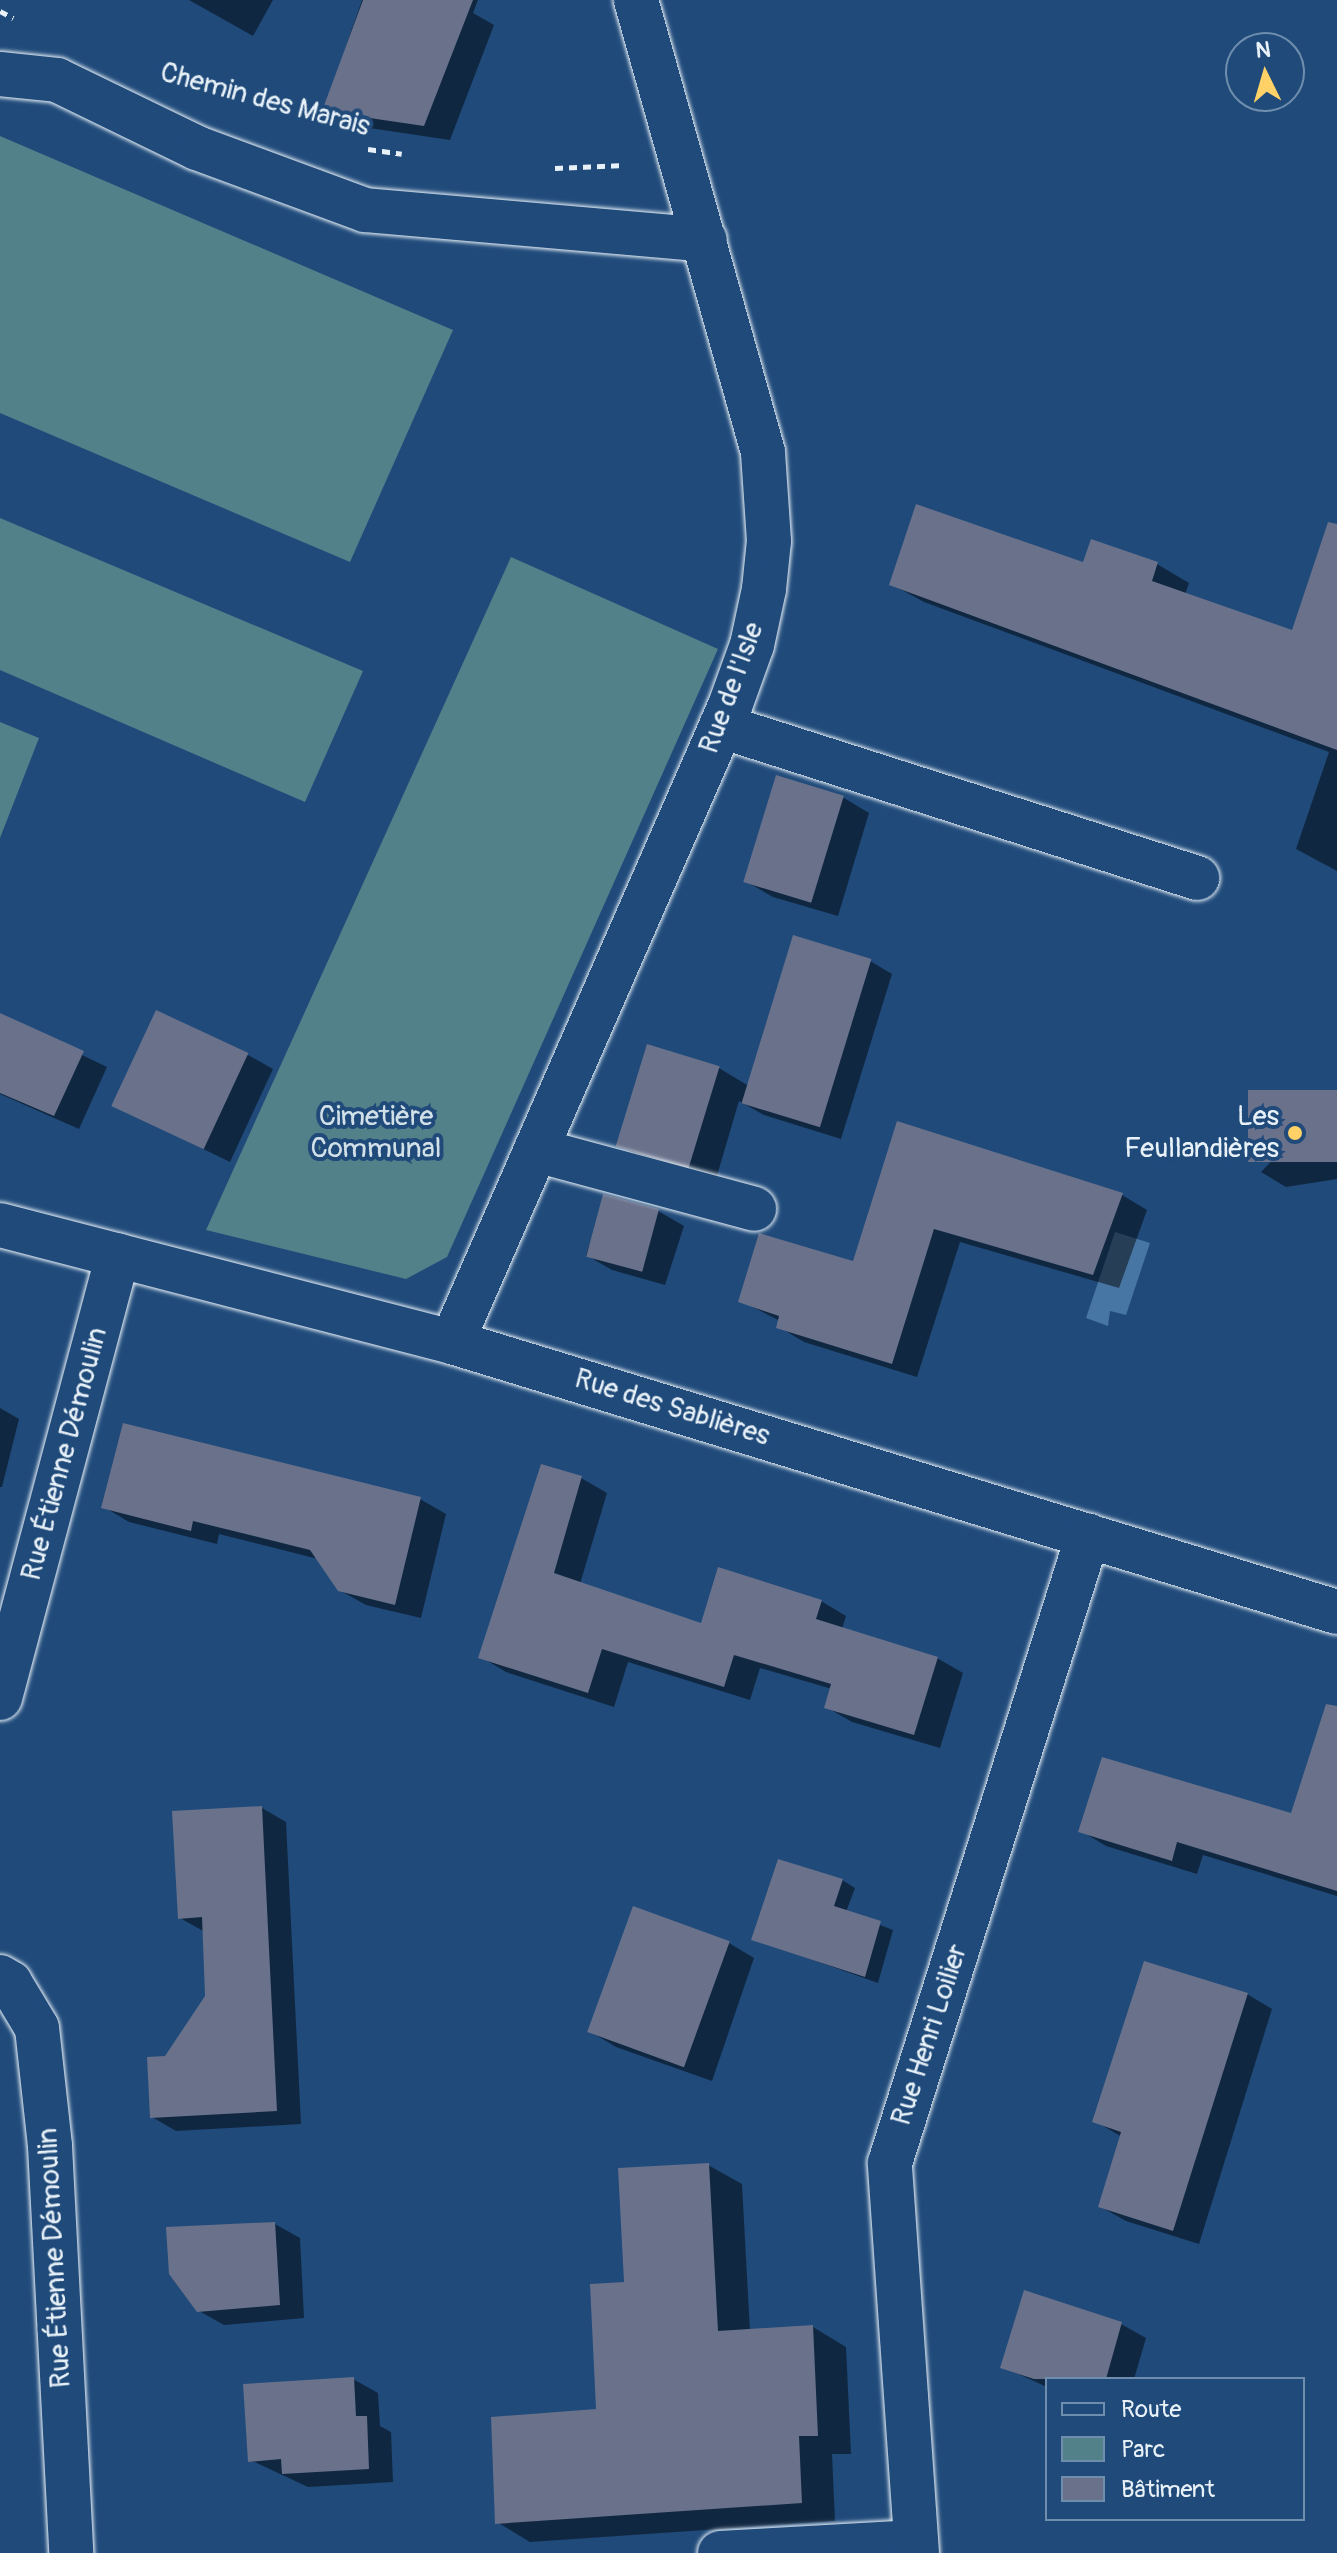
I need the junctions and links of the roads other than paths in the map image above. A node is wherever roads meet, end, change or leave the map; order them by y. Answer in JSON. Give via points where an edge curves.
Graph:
{"nodes":[{"id":1,"x":636,"y":0,"type":"edge"},
{"id":2,"x":0,"y":74,"type":"edge"},
{"id":3,"x":705,"y":240,"type":"junction"},
{"id":4,"x":721,"y":726,"type":"junction"},
{"id":5,"x":1197,"y":878,"type":"dead end"},
{"id":6,"x":536,"y":1150,"type":"junction"},
{"id":7,"x":754,"y":1209,"type":"dead end"},
{"id":8,"x":0,"y":1225,"type":"edge"},
{"id":9,"x":118,"y":1255,"type":"junction"},
{"id":10,"x":452,"y":1342,"type":"junction"},
{"id":11,"x":1088,"y":1535,"type":"junction"},
{"id":12,"x":1337,"y":1612,"type":"edge"},
{"id":13,"x":0,"y":1698,"type":"edge"},
{"id":14,"x":0,"y":1977,"type":"edge"},
{"id":15,"x":917,"y":2547,"type":"edge"},
{"id":16,"x":71,"y":2553,"type":"edge"},
{"id":17,"x":720,"y":2553,"type":"edge"}],
"edges":[{"from":1,"to":3,"type":"street","name":"Rue de l'Isle"},
{"from":2,"to":3,"type":"street","via":[[57,80],[197,148],[365,210]]},
{"from":3,"to":4,"type":"street","name":"Rue de l'Isle","via":[[752,401],[768,493],[764,589],[752,645]]},
{"from":4,"to":5,"type":"street"},
{"from":4,"to":6,"type":"street","name":"Rue de l'Isle"},
{"from":6,"to":7,"type":"street"},
{"from":6,"to":10,"type":"street","name":"Rue de l'Isle"},
{"from":8,"to":9,"type":"street","name":"Rue des Sablières"},
{"from":9,"to":10,"type":"street","name":"Rue des Sablières"},
{"from":9,"to":13,"type":"street","name":"Rue Étienne Démoulin"},
{"from":10,"to":11,"type":"street","name":"Rue des Sablières"},
{"from":11,"to":12,"type":"street","name":"Rue des Sablières"},
{"from":11,"to":15,"type":"street","name":"Rue Henri Loilier","via":[[890,2163]]},
{"from":14,"to":16,"type":"street","name":"Rue Étienne Démoulin","via":[[10,1983],[37,2028],[50,2146]]},
{"from":15,"to":17,"type":"street"}]}
